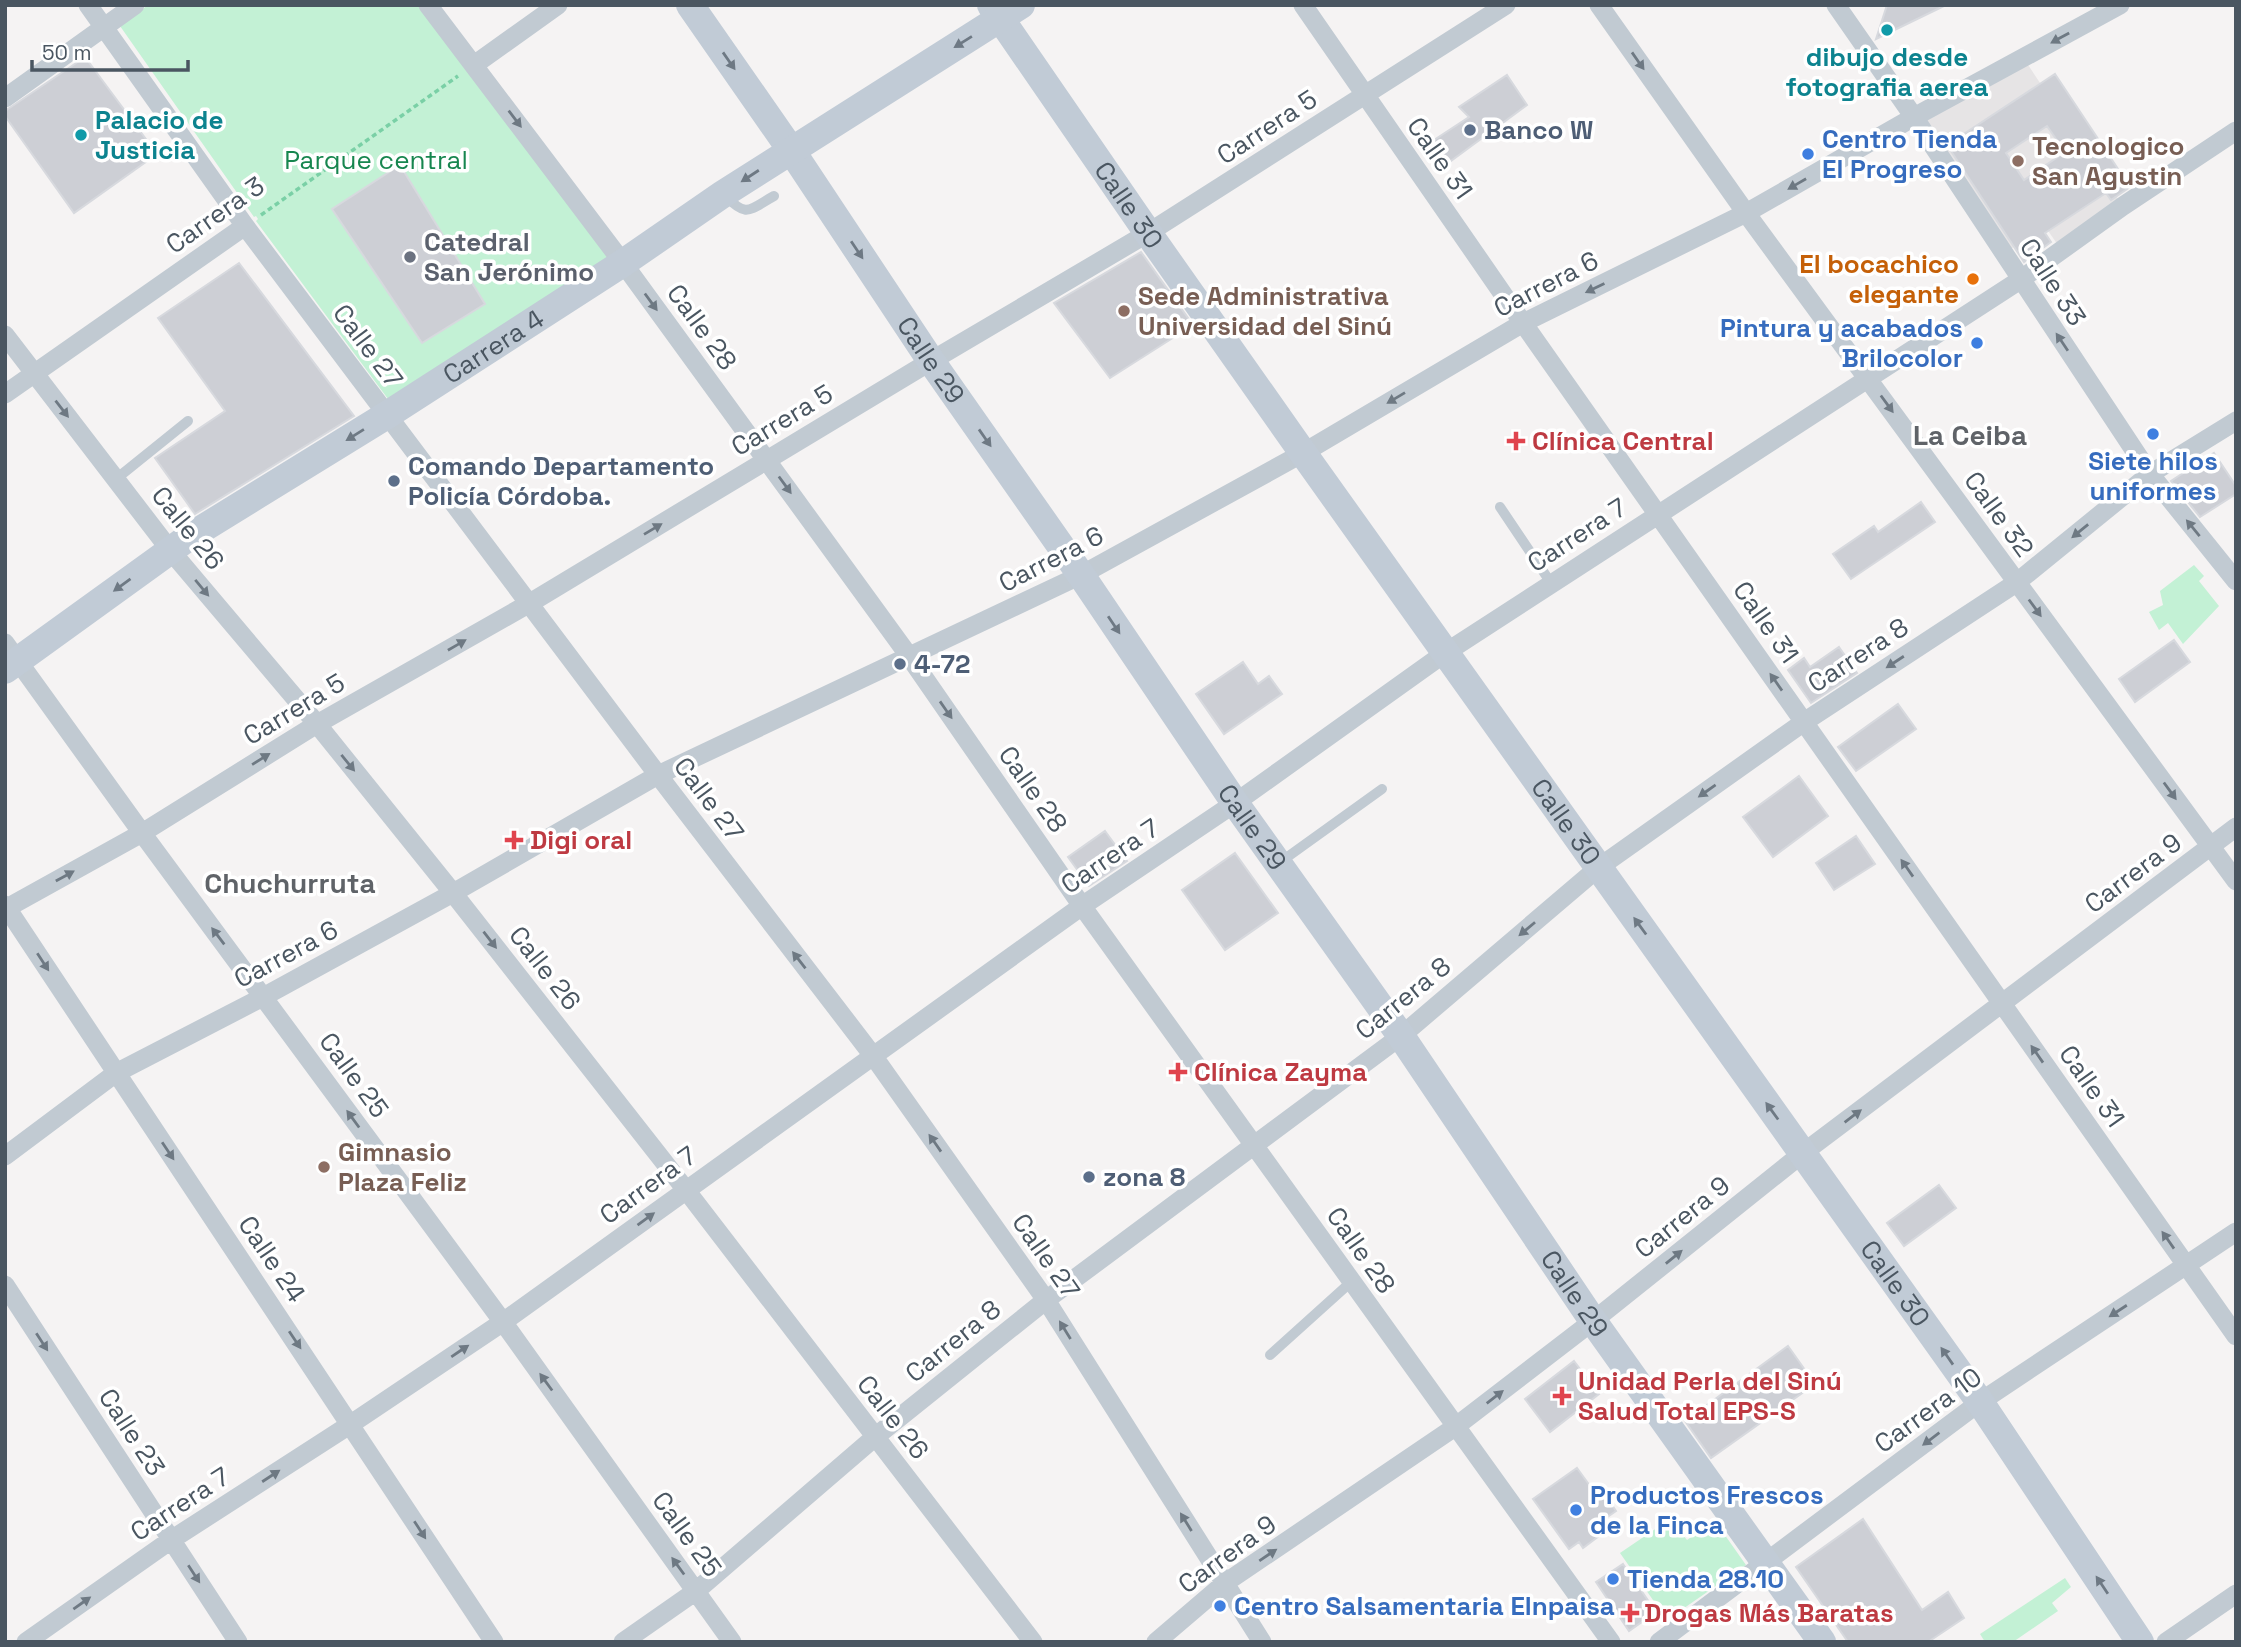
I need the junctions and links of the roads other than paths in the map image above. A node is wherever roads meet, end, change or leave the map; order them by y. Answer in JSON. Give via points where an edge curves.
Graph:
{"nodes":[{"id":1,"x":88,"y":5,"type":"edge"},
{"id":2,"x":135,"y":5,"type":"edge"},
{"id":3,"x":428,"y":5,"type":"edge"},
{"id":4,"x":558,"y":5,"type":"edge"},
{"id":5,"x":690,"y":5,"type":"edge"},
{"id":6,"x":1303,"y":5,"type":"edge"},
{"id":7,"x":1506,"y":5,"type":"edge"},
{"id":8,"x":1599,"y":5,"type":"edge"},
{"id":9,"x":1836,"y":5,"type":"edge"},
{"id":10,"x":2120,"y":5,"type":"edge"},
{"id":11,"x":1004,"y":10,"type":"edge"},
{"id":12,"x":104,"y":28,"type":"junction"},
{"id":13,"x":474,"y":65,"type":"junction"},
{"id":14,"x":1365,"y":95,"type":"junction"},
{"id":15,"x":5,"y":98,"type":"edge"},
{"id":16,"x":1914,"y":117,"type":"junction"},
{"id":17,"x":2236,"y":131,"type":"edge"},
{"id":18,"x":791,"y":150,"type":"junction"},
{"id":19,"x":723,"y":194,"type":"junction"},
{"id":20,"x":774,"y":196,"type":"dead end"},
{"id":21,"x":1746,"y":213,"type":"junction"},
{"id":22,"x":245,"y":226,"type":"junction"},
{"id":23,"x":1148,"y":233,"type":"junction"},
{"id":24,"x":623,"y":263,"type":"junction"},
{"id":25,"x":2020,"y":280,"type":"junction"},
{"id":26,"x":1523,"y":323,"type":"junction"},
{"id":27,"x":5,"y":335,"type":"edge"},
{"id":28,"x":931,"y":361,"type":"junction"},
{"id":29,"x":35,"y":374,"type":"junction"},
{"id":30,"x":1868,"y":377,"type":"junction"},
{"id":31,"x":5,"y":394,"type":"edge"},
{"id":32,"x":387,"y":415,"type":"junction"},
{"id":33,"x":188,"y":421,"type":"dead end"},
{"id":34,"x":2236,"y":421,"type":"edge"},
{"id":35,"x":1303,"y":453,"type":"junction"},
{"id":36,"x":766,"y":460,"type":"junction"},
{"id":37,"x":2150,"y":474,"type":"junction"},
{"id":38,"x":116,"y":480,"type":"junction"},
{"id":39,"x":1500,"y":507,"type":"dead end"},
{"id":40,"x":1657,"y":514,"type":"junction"},
{"id":41,"x":170,"y":550,"type":"junction"},
{"id":42,"x":1081,"y":575,"type":"junction"},
{"id":43,"x":2236,"y":581,"type":"edge"},
{"id":44,"x":1551,"y":583,"type":"junction"},
{"id":45,"x":2016,"y":583,"type":"junction"},
{"id":46,"x":530,"y":603,"type":"junction"},
{"id":47,"x":1445,"y":653,"type":"junction"},
{"id":48,"x":909,"y":656,"type":"junction"},
{"id":49,"x":10,"y":658,"type":"edge"},
{"id":50,"x":1804,"y":722,"type":"junction"},
{"id":51,"x":317,"y":724,"type":"junction"},
{"id":52,"x":658,"y":775,"type":"junction"},
{"id":53,"x":1382,"y":789,"type":"dead end"},
{"id":54,"x":1235,"y":803,"type":"junction"},
{"id":55,"x":2236,"y":827,"type":"edge"},
{"id":56,"x":142,"y":833,"type":"junction"},
{"id":57,"x":2211,"y":847,"type":"junction"},
{"id":58,"x":1278,"y":863,"type":"junction"},
{"id":59,"x":1598,"y":868,"type":"junction"},
{"id":60,"x":2236,"y":880,"type":"edge"},
{"id":61,"x":453,"y":893,"type":"junction"},
{"id":62,"x":1082,"y":906,"type":"junction"},
{"id":63,"x":6,"y":907,"type":"edge"},
{"id":64,"x":263,"y":997,"type":"junction"},
{"id":65,"x":2002,"y":1004,"type":"junction"},
{"id":66,"x":1401,"y":1036,"type":"junction"},
{"id":67,"x":874,"y":1057,"type":"junction"},
{"id":68,"x":116,"y":1073,"type":"junction"},
{"id":69,"x":1255,"y":1144,"type":"junction"},
{"id":70,"x":1803,"y":1153,"type":"junction"},
{"id":71,"x":5,"y":1156,"type":"edge"},
{"id":72,"x":686,"y":1190,"type":"junction"},
{"id":73,"x":2236,"y":1231,"type":"edge"},
{"id":74,"x":2186,"y":1266,"type":"junction"},
{"id":75,"x":1351,"y":1282,"type":"junction"},
{"id":76,"x":5,"y":1285,"type":"edge"},
{"id":77,"x":1046,"y":1300,"type":"junction"},
{"id":78,"x":1593,"y":1321,"type":"junction"},
{"id":79,"x":503,"y":1322,"type":"junction"},
{"id":80,"x":2236,"y":1336,"type":"edge"},
{"id":81,"x":1270,"y":1355,"type":"dead end"},
{"id":82,"x":1980,"y":1402,"type":"junction"},
{"id":83,"x":351,"y":1424,"type":"junction"},
{"id":84,"x":1455,"y":1427,"type":"junction"},
{"id":85,"x":875,"y":1437,"type":"junction"},
{"id":86,"x":171,"y":1540,"type":"junction"},
{"id":87,"x":1764,"y":1564,"type":"junction"},
{"id":88,"x":1225,"y":1583,"type":"junction"},
{"id":89,"x":696,"y":1591,"type":"junction"},
{"id":90,"x":2236,"y":1594,"type":"edge"},
{"id":91,"x":26,"y":1642,"type":"edge"},
{"id":92,"x":238,"y":1642,"type":"edge"},
{"id":93,"x":494,"y":1642,"type":"edge"},
{"id":94,"x":623,"y":1642,"type":"edge"},
{"id":95,"x":732,"y":1642,"type":"edge"},
{"id":96,"x":1033,"y":1642,"type":"edge"},
{"id":97,"x":1156,"y":1642,"type":"edge"},
{"id":98,"x":1262,"y":1642,"type":"edge"},
{"id":99,"x":1611,"y":1642,"type":"edge"},
{"id":100,"x":1658,"y":1642,"type":"edge"},
{"id":101,"x":1822,"y":1642,"type":"edge"},
{"id":102,"x":2140,"y":1642,"type":"edge"},
{"id":103,"x":2166,"y":1642,"type":"edge"}],
"edges":[{"from":1,"to":12,"type":"street","name":"Calle 27"},
{"from":2,"to":12,"type":"street"},
{"from":3,"to":13,"type":"street","name":"Calle 28"},
{"from":4,"to":13,"type":"street"},
{"from":5,"to":18,"type":"street","name":"Calle 29","one_way":true},
{"from":6,"to":14,"type":"street","name":"Calle 31"},
{"from":7,"to":14,"type":"street","name":"Carrera 5"},
{"from":8,"to":21,"type":"street","name":"Calle 32","one_way":true},
{"from":9,"to":16,"type":"street","name":"Calle 33"},
{"from":10,"to":16,"type":"street","name":"Carrera 6","one_way":true},
{"from":11,"to":18,"type":"street","name":"Carrera 4","one_way":true},
{"from":11,"to":23,"type":"street","name":"Calle 30"},
{"from":12,"to":15,"type":"street"},
{"from":12,"to":22,"type":"street","name":"Calle 27"},
{"from":13,"to":24,"type":"street","name":"Calle 28","one_way":true},
{"from":14,"to":23,"type":"street","name":"Carrera 5"},
{"from":14,"to":26,"type":"street","name":"Calle 31"},
{"from":16,"to":21,"type":"street","name":"Carrera 6","one_way":true},
{"from":16,"to":25,"type":"street","name":"Calle 33"},
{"from":17,"to":25,"type":"street","name":"Carrera 7"},
{"from":18,"to":19,"type":"street","name":"Carrera 4","one_way":true},
{"from":18,"to":28,"type":"street","name":"Calle 29","one_way":true},
{"from":19,"to":20,"type":"lane","via":[[738,209],[747,211]]},
{"from":19,"to":24,"type":"street","name":"Carrera 4"},
{"from":21,"to":26,"type":"street","name":"Carrera 6","one_way":true},
{"from":21,"to":30,"type":"street","name":"Calle 32"},
{"from":22,"to":29,"type":"street","name":"Carrera 3"},
{"from":22,"to":32,"type":"street","name":"Calle 27"},
{"from":23,"to":28,"type":"street","name":"Carrera 5"},
{"from":23,"to":35,"type":"street","name":"Calle 30"},
{"from":24,"to":32,"type":"street","name":"Carrera 4"},
{"from":24,"to":36,"type":"street","name":"Calle 28","one_way":true},
{"from":25,"to":30,"type":"street","name":"Carrera 7"},
{"from":37,"to":25,"type":"street","name":"Calle 33","one_way":true},
{"from":26,"to":35,"type":"street","name":"Carrera 6","one_way":true},
{"from":26,"to":40,"type":"street","name":"Calle 31"},
{"from":27,"to":29,"type":"street","name":"Calle 26"},
{"from":28,"to":36,"type":"street","name":"Carrera 5"},
{"from":28,"to":42,"type":"street","name":"Calle 29","one_way":true},
{"from":29,"to":31,"type":"street","name":"Carrera 3"},
{"from":29,"to":38,"type":"street","name":"Calle 26","one_way":true},
{"from":30,"to":40,"type":"street","name":"Carrera 7"},
{"from":30,"to":45,"type":"street","name":"Calle 32","one_way":true},
{"from":32,"to":41,"type":"street","name":"Carrera 4","one_way":true},
{"from":32,"to":46,"type":"street","name":"Calle 27"},
{"from":33,"to":38,"type":"lane"},
{"from":34,"to":37,"type":"street","name":"Carrera 8"},
{"from":35,"to":42,"type":"street","name":"Carrera 6"},
{"from":35,"to":47,"type":"street","name":"Calle 30"},
{"from":46,"to":36,"type":"street","name":"Carrera 5","one_way":true},
{"from":36,"to":48,"type":"street","name":"Calle 28","one_way":true},
{"from":43,"to":37,"type":"street","name":"Calle 33","one_way":true},
{"from":37,"to":45,"type":"street","name":"Carrera 8","one_way":true},
{"from":38,"to":41,"type":"street","name":"Calle 26"},
{"from":39,"to":44,"type":"lane"},
{"from":40,"to":44,"type":"street","name":"Carrera 7"},
{"from":50,"to":40,"type":"street","name":"Calle 31","one_way":true},
{"from":41,"to":49,"type":"street","name":"Carrera 4","one_way":true},
{"from":41,"to":51,"type":"street","name":"Calle 26","one_way":true},
{"from":42,"to":48,"type":"street","name":"Carrera 6"},
{"from":42,"to":54,"type":"street","name":"Calle 29","one_way":true},
{"from":44,"to":47,"type":"street","name":"Carrera 7"},
{"from":45,"to":50,"type":"street","name":"Carrera 8","one_way":true},
{"from":45,"to":57,"type":"street","name":"Calle 32","one_way":true},
{"from":51,"to":46,"type":"street","name":"Carrera 5","one_way":true},
{"from":46,"to":52,"type":"street","name":"Calle 27"},
{"from":47,"to":54,"type":"street","name":"Carrera 7"},
{"from":47,"to":59,"type":"street","name":"Calle 30"},
{"from":48,"to":52,"type":"street","name":"Carrera 6"},
{"from":48,"to":62,"type":"street","name":"Calle 28","one_way":true},
{"from":49,"to":56,"type":"street","name":"Calle 25"},
{"from":50,"to":59,"type":"street","name":"Carrera 8","one_way":true},
{"from":65,"to":50,"type":"street","name":"Calle 31","one_way":true},
{"from":56,"to":51,"type":"street","name":"Carrera 5","one_way":true},
{"from":51,"to":61,"type":"street","name":"Calle 26","one_way":true},
{"from":52,"to":61,"type":"street","name":"Carrera 6"},
{"from":67,"to":52,"type":"street","name":"Calle 27","one_way":true},
{"from":53,"to":58,"type":"lane"},
{"from":54,"to":58,"type":"street","name":"Calle 29"},
{"from":54,"to":62,"type":"street","name":"Carrera 7"},
{"from":55,"to":57,"type":"street","name":"Carrera 9"},
{"from":63,"to":56,"type":"street","name":"Carrera 5","one_way":true},
{"from":64,"to":56,"type":"street","name":"Calle 25","one_way":true},
{"from":57,"to":60,"type":"street","name":"Calle 32"},
{"from":57,"to":65,"type":"street","name":"Carrera 9"},
{"from":58,"to":66,"type":"street","name":"Calle 29"},
{"from":59,"to":66,"type":"street","name":"Carrera 8","one_way":true},
{"from":70,"to":59,"type":"street","name":"Calle 30","one_way":true},
{"from":61,"to":64,"type":"street","name":"Carrera 6"},
{"from":61,"to":72,"type":"street","name":"Calle 26","one_way":true},
{"from":62,"to":67,"type":"street","name":"Carrera 7"},
{"from":62,"to":69,"type":"street","name":"Calle 28"},
{"from":63,"to":68,"type":"street","name":"Calle 24","one_way":true},
{"from":64,"to":68,"type":"street","name":"Carrera 6"},
{"from":79,"to":64,"type":"street","name":"Calle 25","one_way":true},
{"from":70,"to":65,"type":"street","name":"Carrera 9","one_way":true},
{"from":74,"to":65,"type":"street","name":"Calle 31","one_way":true},
{"from":66,"to":69,"type":"street","name":"Carrera 8"},
{"from":66,"to":78,"type":"street","name":"Calle 29"},
{"from":67,"to":72,"type":"street","name":"Carrera 7"},
{"from":77,"to":67,"type":"street","name":"Calle 27","one_way":true},
{"from":68,"to":71,"type":"street","name":"Carrera 6"},
{"from":68,"to":83,"type":"street","name":"Calle 24","one_way":true},
{"from":69,"to":75,"type":"street","name":"Calle 28"},
{"from":69,"to":77,"type":"street","name":"Carrera 8"},
{"from":78,"to":70,"type":"street","name":"Carrera 9","one_way":true},
{"from":82,"to":70,"type":"street","name":"Calle 30","one_way":true},
{"from":79,"to":72,"type":"street","name":"Carrera 7","one_way":true},
{"from":72,"to":85,"type":"street","name":"Calle 26"},
{"from":73,"to":74,"type":"street","name":"Carrera 10"},
{"from":74,"to":80,"type":"street","name":"Calle 31"},
{"from":74,"to":82,"type":"street","name":"Carrera 10","one_way":true},
{"from":75,"to":81,"type":"lane"},
{"from":75,"to":84,"type":"street","name":"Calle 28"},
{"from":76,"to":86,"type":"street","name":"Calle 23","one_way":true},
{"from":77,"to":85,"type":"street","name":"Carrera 8"},
{"from":88,"to":77,"type":"street","name":"Calle 27","one_way":true},
{"from":84,"to":78,"type":"street","name":"Carrera 9","one_way":true},
{"from":78,"to":87,"type":"street","name":"Calle 29"},
{"from":83,"to":79,"type":"street","name":"Carrera 7","one_way":true},
{"from":89,"to":79,"type":"street","name":"Calle 25","one_way":true},
{"from":82,"to":87,"type":"street","name":"Carrera 10","one_way":true},
{"from":102,"to":82,"type":"street","name":"Calle 30","one_way":true},
{"from":86,"to":83,"type":"street","name":"Carrera 7","one_way":true},
{"from":83,"to":93,"type":"street","name":"Calle 24","one_way":true},
{"from":88,"to":84,"type":"street","name":"Carrera 9","one_way":true},
{"from":84,"to":99,"type":"street","name":"Calle 28"},
{"from":85,"to":89,"type":"street","name":"Carrera 8"},
{"from":85,"to":96,"type":"street","name":"Calle 26"},
{"from":91,"to":86,"type":"street","name":"Carrera 7","one_way":true},
{"from":86,"to":92,"type":"street","name":"Calle 23","one_way":true},
{"from":87,"to":100,"type":"street","name":"Carrera 10"},
{"from":87,"to":101,"type":"street","name":"Calle 29"},
{"from":88,"to":97,"type":"street","name":"Carrera 9"},
{"from":88,"to":98,"type":"street","name":"Calle 27"},
{"from":89,"to":94,"type":"street","name":"Carrera 8"},
{"from":89,"to":95,"type":"street","name":"Calle 25"},
{"from":90,"to":103,"type":"street"}]}
